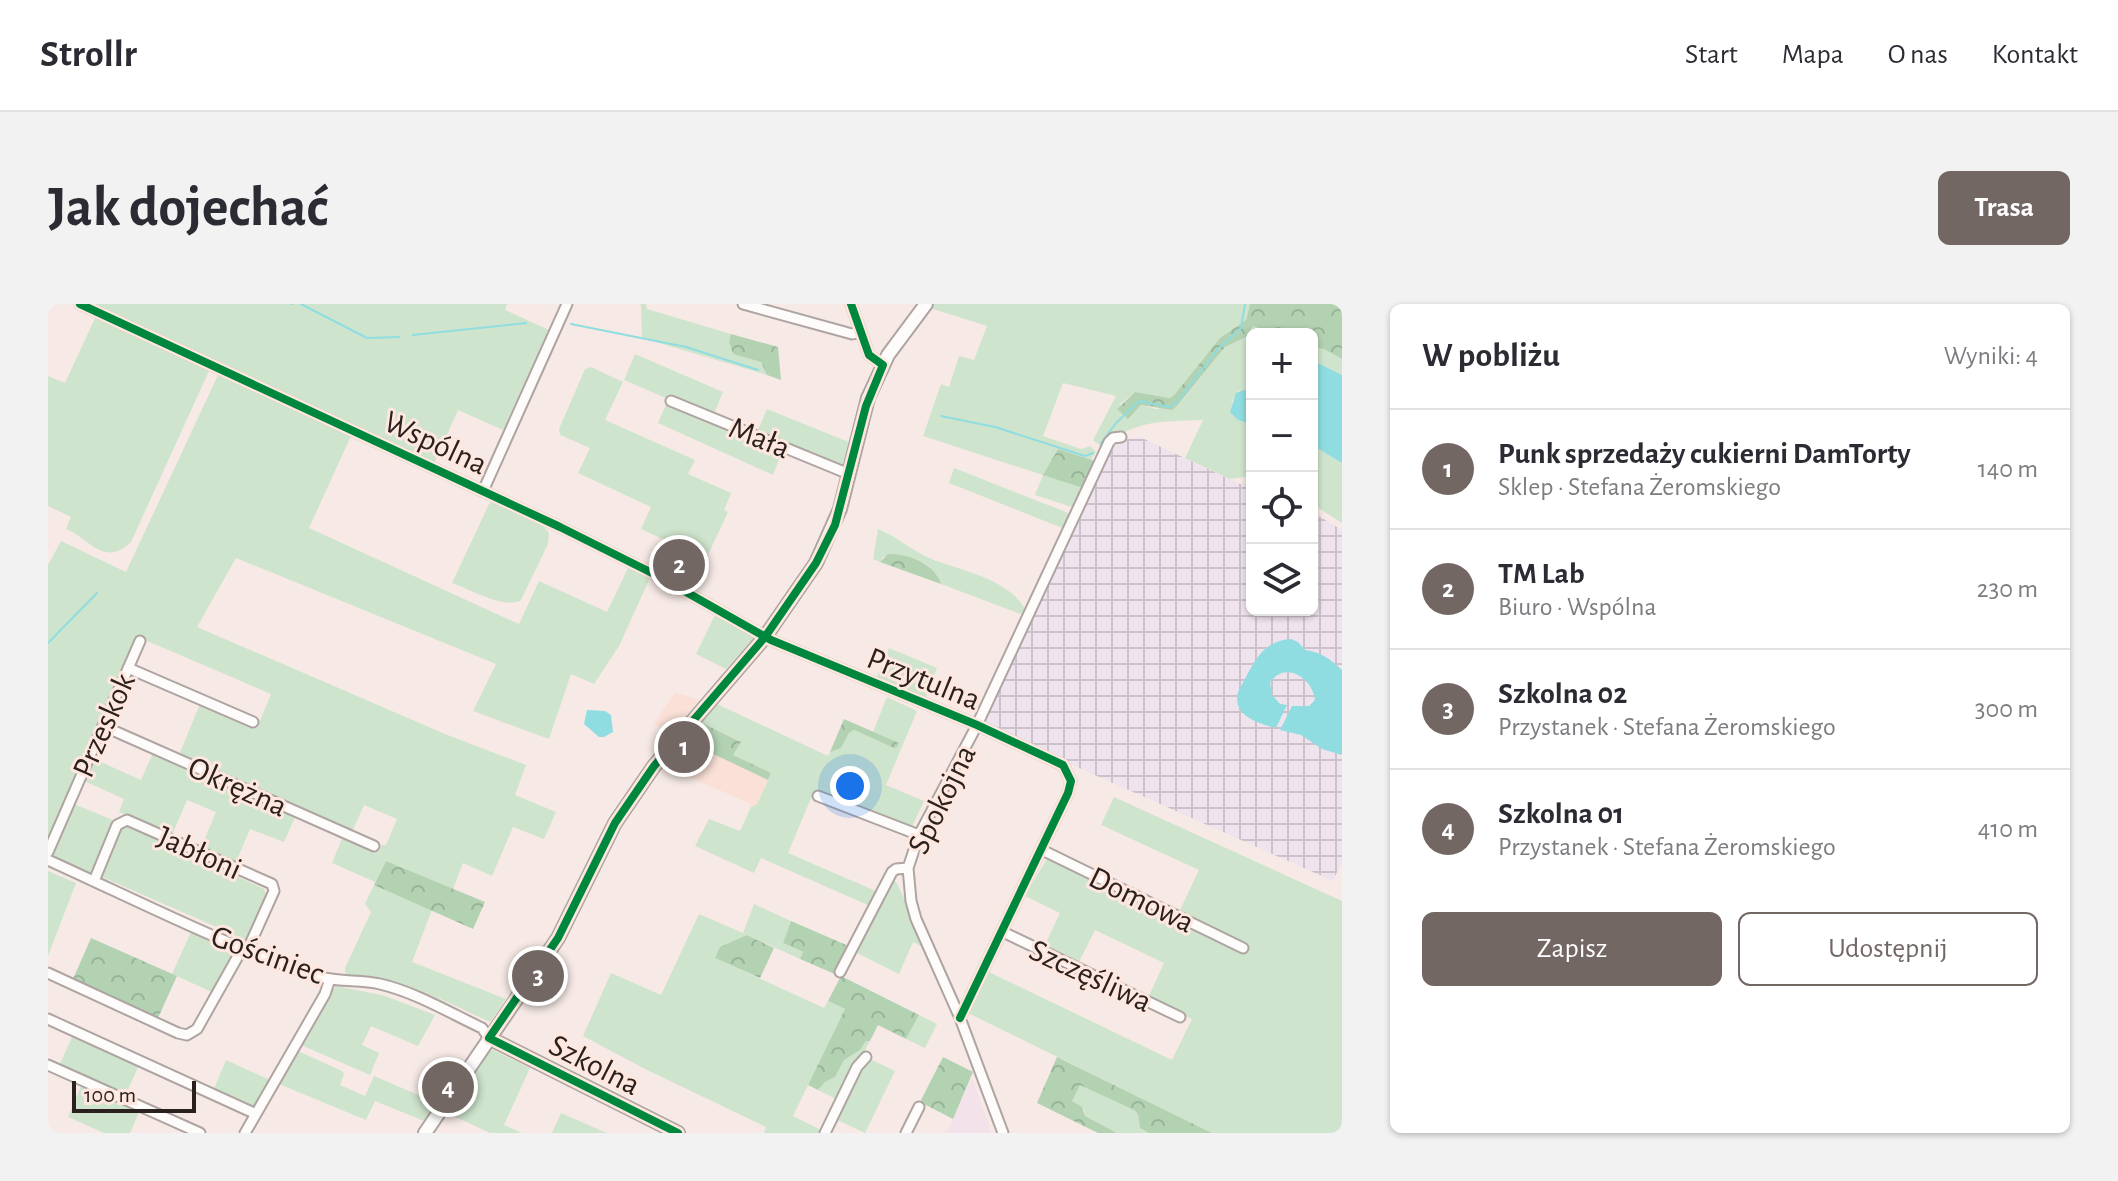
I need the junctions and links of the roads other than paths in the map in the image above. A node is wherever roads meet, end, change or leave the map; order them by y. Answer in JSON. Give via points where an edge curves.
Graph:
{"nodes":[{"id":1,"x":80,"y":304,"type":"edge"},
{"id":2,"x":567,"y":304,"type":"edge"},
{"id":3,"x":743,"y":304,"type":"edge"},
{"id":4,"x":851,"y":304,"type":"edge"},
{"id":5,"x":926,"y":304,"type":"edge"},
{"id":6,"x":861,"y":332,"type":"junction"},
{"id":7,"x":883,"y":365,"type":"junction"},
{"id":8,"x":671,"y":401,"type":"dead end"},
{"id":9,"x":1121,"y":437,"type":"dead end"},
{"id":10,"x":849,"y":474,"type":"junction"},
{"id":11,"x":483,"y":491,"type":"junction"},
{"id":12,"x":765,"y":637,"type":"junction"},
{"id":13,"x":140,"y":641,"type":"dead end"},
{"id":14,"x":128,"y":668,"type":"junction"},
{"id":15,"x":253,"y":722,"type":"dead end"},
{"id":16,"x":977,"y":725,"type":"junction"},
{"id":17,"x":103,"y":726,"type":"junction"},
{"id":18,"x":818,"y":796,"type":"dead end"},
{"id":19,"x":919,"y":835,"type":"junction"},
{"id":20,"x":374,"y":846,"type":"dead end"},
{"id":21,"x":1042,"y":850,"type":"junction"},
{"id":22,"x":48,"y":852,"type":"edge"},
{"id":23,"x":48,"y":860,"type":"edge"},
{"id":24,"x":908,"y":868,"type":"junction"},
{"id":25,"x":94,"y":881,"type":"junction"},
{"id":26,"x":1003,"y":932,"type":"junction"},
{"id":27,"x":1243,"y":948,"type":"dead end"},
{"id":28,"x":245,"y":950,"type":"junction"},
{"id":29,"x":840,"y":972,"type":"dead end"},
{"id":30,"x":48,"y":973,"type":"edge"},
{"id":31,"x":330,"y":979,"type":"junction"},
{"id":32,"x":1180,"y":1017,"type":"dead end"},
{"id":33,"x":960,"y":1018,"type":"junction"},
{"id":34,"x":48,"y":1019,"type":"edge"},
{"id":35,"x":489,"y":1038,"type":"junction"},
{"id":36,"x":866,"y":1057,"type":"dead end"},
{"id":37,"x":48,"y":1065,"type":"edge"},
{"id":38,"x":919,"y":1107,"type":"dead end"},
{"id":39,"x":256,"y":1114,"type":"junction"},
{"id":40,"x":200,"y":1133,"type":"edge"},
{"id":41,"x":245,"y":1133,"type":"edge"},
{"id":42,"x":425,"y":1133,"type":"edge"},
{"id":43,"x":678,"y":1133,"type":"edge"},
{"id":44,"x":825,"y":1133,"type":"edge"},
{"id":45,"x":906,"y":1133,"type":"edge"},
{"id":46,"x":1003,"y":1133,"type":"edge"}],
"edges":[{"from":1,"to":11,"type":"street","name":"Wspólna"},
{"from":2,"to":11,"type":"street"},
{"from":3,"to":6,"type":"street","via":[[852,334]]},
{"from":4,"to":6,"type":"street"},
{"from":5,"to":7,"type":"street"},
{"from":6,"to":7,"type":"street","via":[[869,355]]},
{"from":7,"to":10,"type":"street","via":[[866,406]]},
{"from":8,"to":10,"type":"street","name":"Mała"},
{"from":9,"to":16,"type":"street","name":"Spokojna","via":[[1109,442]]},
{"from":10,"to":12,"type":"street","via":[[823,552]]},
{"from":11,"to":12,"type":"street","name":"Wspólna","via":[[656,575]]},
{"from":12,"to":16,"type":"street","name":"Przytulna"},
{"from":12,"to":35,"type":"street","via":[[654,766],[615,823],[558,938]]},
{"from":13,"to":14,"type":"street","name":"Przeskok"},
{"from":14,"to":15,"type":"street","name":"Okrężna"},
{"from":14,"to":17,"type":"street","name":"Przeskok"},
{"from":16,"to":19,"type":"street","name":"Spokojna"},
{"from":16,"to":21,"type":"street","name":"Przytulna","via":[[1063,765],[1070,774],[1071,787]]},
{"from":17,"to":20,"type":"street","name":"Okrężna"},
{"from":17,"to":22,"type":"street","name":"Przeskok"},
{"from":18,"to":19,"type":"street"},
{"from":19,"to":24,"type":"street","name":"Spokojna"},
{"from":21,"to":26,"type":"street"},
{"from":21,"to":27,"type":"street","name":"Domowa"},
{"from":23,"to":25,"type":"street","name":"Gościniec"},
{"from":24,"to":29,"type":"street","via":[[892,872]]},
{"from":24,"to":33,"type":"street","name":"Spokojna","via":[[916,919]]},
{"from":25,"to":28,"type":"street","name":"Gościniec"},
{"from":25,"to":28,"type":"street","name":"Jabłoni","via":[[117,825],[127,820],[272,884],[274,891]]},
{"from":26,"to":32,"type":"street","name":"Szczęśliwa"},
{"from":26,"to":33,"type":"street"},
{"from":28,"to":30,"type":"street","via":[[197,1029],[187,1035]]},
{"from":28,"to":31,"type":"street","name":"Gościniec"},
{"from":31,"to":35,"type":"street","name":"Gościniec","via":[[392,988],[482,1028]]},
{"from":31,"to":39,"type":"street"},
{"from":33,"to":46,"type":"street","name":"Spokojna"},
{"from":34,"to":39,"type":"street"},
{"from":35,"to":42,"type":"street"},
{"from":35,"to":43,"type":"street","name":"Szkolna"},
{"from":36,"to":44,"type":"street"},
{"from":37,"to":40,"type":"street"},
{"from":38,"to":45,"type":"street"},
{"from":39,"to":41,"type":"street"}]}
